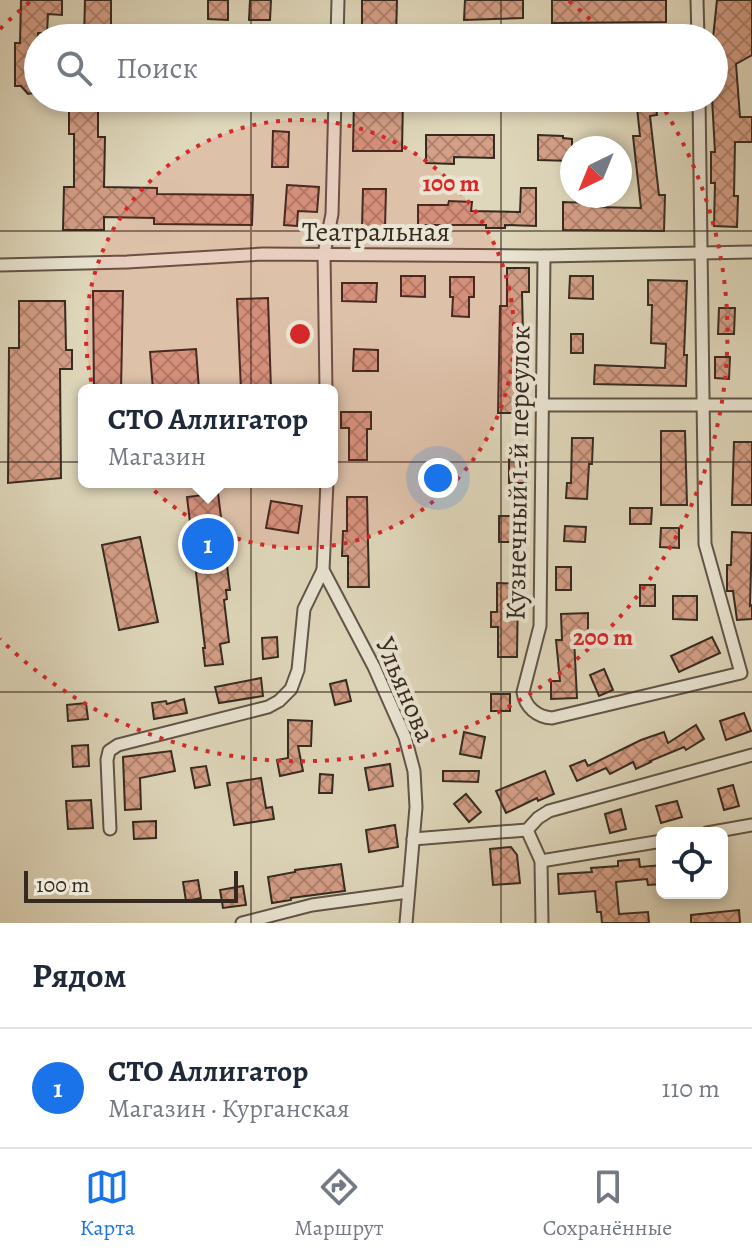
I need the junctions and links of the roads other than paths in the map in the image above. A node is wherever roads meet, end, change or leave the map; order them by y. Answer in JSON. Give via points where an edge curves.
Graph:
{"nodes":[{"id":1,"x":338,"y":0,"type":"edge"},
{"id":2,"x":697,"y":0,"type":"edge"},
{"id":3,"x":337,"y":24,"type":"edge"},
{"id":4,"x":698,"y":24,"type":"edge"},
{"id":5,"x":335,"y":112,"type":"edge"},
{"id":6,"x":699,"y":112,"type":"edge"},
{"id":7,"x":752,"y":252,"type":"edge"},
{"id":8,"x":701,"y":253,"type":"junction"},
{"id":9,"x":324,"y":254,"type":"junction"},
{"id":10,"x":544,"y":256,"type":"junction"},
{"id":11,"x":0,"y":265,"type":"edge"},
{"id":12,"x":326,"y":384,"type":"edge"},
{"id":13,"x":543,"y":405,"type":"junction"},
{"id":14,"x":752,"y":405,"type":"edge"},
{"id":15,"x":703,"y":406,"type":"junction"},
{"id":16,"x":327,"y":488,"type":"edge"},
{"id":17,"x":323,"y":570,"type":"junction"},
{"id":18,"x":752,"y":755,"type":"edge"},
{"id":19,"x":752,"y":825,"type":"edge"},
{"id":20,"x":110,"y":829,"type":"dead end"},
{"id":21,"x":728,"y":829,"type":"edge"},
{"id":22,"x":527,"y":830,"type":"junction"},
{"id":23,"x":413,"y":839,"type":"junction"},
{"id":24,"x":656,"y":842,"type":"edge"},
{"id":25,"x":541,"y":861,"type":"junction"},
{"id":26,"x":408,"y":892,"type":"junction"},
{"id":27,"x":242,"y":923,"type":"edge"},
{"id":28,"x":406,"y":923,"type":"edge"},
{"id":29,"x":542,"y":923,"type":"edge"}],
"edges":[{"from":1,"to":3,"type":"street"},
{"from":2,"to":4,"type":"street"},
{"from":5,"to":9,"type":"street","via":[[332,214]]},
{"from":6,"to":8,"type":"street"},
{"from":7,"to":8,"type":"street","name":"Театральная"},
{"from":8,"to":10,"type":"street","name":"Театральная"},
{"from":8,"to":15,"type":"street"},
{"from":9,"to":10,"type":"street","name":"Театральная"},
{"from":9,"to":11,"type":"street","name":"Театральная"},
{"from":9,"to":12,"type":"street"},
{"from":10,"to":13,"type":"street","name":"Кузнечный 1-й переулок"},
{"from":13,"to":15,"type":"street"},
{"from":13,"to":15,"type":"street","name":"Кузнечный 1-й переулок","via":[[540,626],[523,692],[528,705],[552,718],[741,673],[705,544]]},
{"from":14,"to":15,"type":"street"},
{"from":16,"to":17,"type":"street"},
{"from":17,"to":20,"type":"street","via":[[304,609],[291,689],[268,707],[109,751]]},
{"from":17,"to":23,"type":"street","name":"Ульянова","via":[[405,737],[414,771]]},
{"from":18,"to":22,"type":"street","via":[[549,811]]},
{"from":19,"to":21,"type":"street"},
{"from":22,"to":23,"type":"street"},
{"from":22,"to":25,"type":"street"},
{"from":23,"to":26,"type":"street","name":"Ульянова"},
{"from":24,"to":25,"type":"street"},
{"from":25,"to":29,"type":"street"},
{"from":26,"to":27,"type":"street","via":[[312,905]]},
{"from":26,"to":28,"type":"street","name":"Ульянова"}]}
